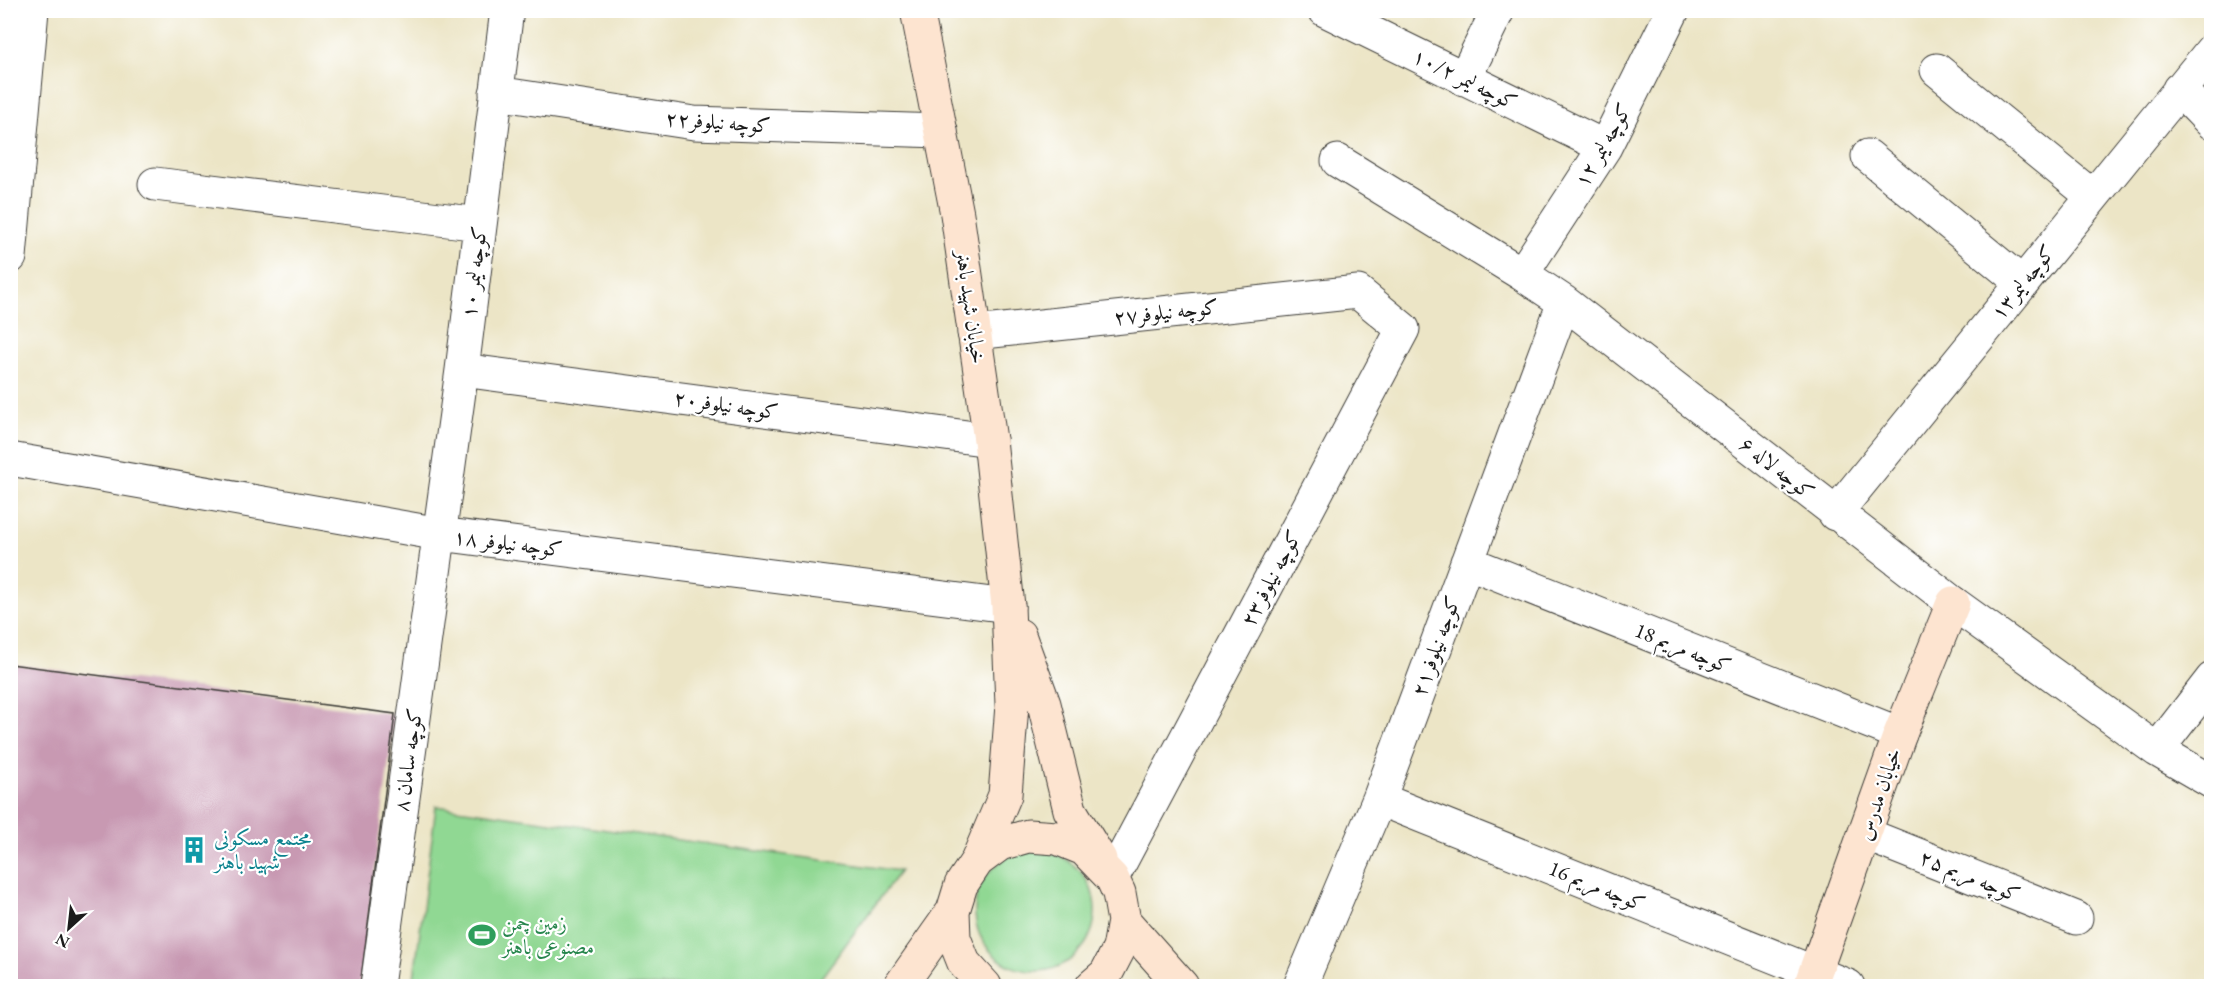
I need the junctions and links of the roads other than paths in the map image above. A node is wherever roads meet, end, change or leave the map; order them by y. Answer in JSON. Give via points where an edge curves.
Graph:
{"nodes":[{"id":1,"x":32,"y":10,"type":"edge"},
{"id":2,"x":507,"y":10,"type":"edge"},
{"id":3,"x":917,"y":10,"type":"edge"},
{"id":4,"x":1325,"y":10,"type":"edge"},
{"id":5,"x":1498,"y":10,"type":"edge"},
{"id":6,"x":1673,"y":10,"type":"edge"},
{"id":7,"x":2211,"y":51,"type":"edge"},
{"id":8,"x":1937,"y":70,"type":"dead end"},
{"id":9,"x":1464,"y":79,"type":"junction"},
{"id":10,"x":2180,"y":89,"type":"junction"},
{"id":11,"x":496,"y":93,"type":"junction"},
{"id":12,"x":2211,"y":123,"type":"edge"},
{"id":13,"x":941,"y":131,"type":"junction"},
{"id":14,"x":1605,"y":147,"type":"junction"},
{"id":15,"x":1868,"y":156,"type":"dead end"},
{"id":16,"x":1338,"y":161,"type":"dead end"},
{"id":17,"x":154,"y":184,"type":"dead end"},
{"id":18,"x":2092,"y":196,"type":"junction"},
{"id":19,"x":480,"y":224,"type":"junction"},
{"id":20,"x":10,"y":257,"type":"edge"},
{"id":21,"x":1522,"y":274,"type":"junction"},
{"id":22,"x":2022,"y":283,"type":"junction"},
{"id":23,"x":1358,"y":292,"type":"joint"},
{"id":24,"x":1564,"y":302,"type":"junction"},
{"id":25,"x":974,"y":333,"type":"junction"},
{"id":26,"x":462,"y":370,"type":"junction"},
{"id":27,"x":990,"y":440,"type":"junction"},
{"id":28,"x":10,"y":459,"type":"edge"},
{"id":29,"x":1835,"y":514,"type":"junction"},
{"id":30,"x":440,"y":534,"type":"junction"},
{"id":31,"x":1467,"y":561,"type":"junction"},
{"id":32,"x":1953,"y":603,"type":"junction"},
{"id":33,"x":1008,"y":606,"type":"junction"},
{"id":34,"x":2211,"y":679,"type":"edge"},
{"id":35,"x":1900,"y":734,"type":"junction"},
{"id":36,"x":2157,"y":750,"type":"junction"},
{"id":37,"x":2211,"y":782,"type":"edge"},
{"id":38,"x":1379,"y":799,"type":"junction"},
{"id":39,"x":1865,"y":834,"type":"junction"},
{"id":40,"x":977,"y":861,"type":"junction"},
{"id":41,"x":1112,"y":878,"type":"junction"},
{"id":42,"x":953,"y":911,"type":"junction"},
{"id":43,"x":2076,"y":918,"type":"dead end"},
{"id":44,"x":1124,"y":921,"type":"junction"},
{"id":45,"x":1813,"y":980,"type":"edge"},
{"id":46,"x":982,"y":986,"type":"edge"},
{"id":47,"x":377,"y":987,"type":"edge"},
{"id":48,"x":900,"y":987,"type":"edge"},
{"id":49,"x":1092,"y":987,"type":"edge"},
{"id":50,"x":1182,"y":987,"type":"edge"},
{"id":51,"x":1300,"y":987,"type":"edge"},
{"id":52,"x":1848,"y":987,"type":"edge"}],
"edges":[{"from":1,"to":20,"type":"street"},
{"from":2,"to":11,"type":"street","name":"کوچه لیمر ۱۰"},
{"from":3,"to":13,"type":"street","name":"خیابان شهید باهنر"},
{"from":4,"to":9,"type":"street","name":"کوچه لیمر ۱۰/۲"},
{"from":5,"to":9,"type":"street"},
{"from":6,"to":14,"type":"street","name":"کوچه لیمر ۱۲"},
{"from":7,"to":10,"type":"street","name":"کوچه لیمر۱۳"},
{"from":8,"to":18,"type":"street"},
{"from":9,"to":14,"type":"street","name":"کوچه لیمر ۱۰/۲"},
{"from":10,"to":12,"type":"street"},
{"from":10,"to":18,"type":"street","name":"کوچه لیمر۱۳"},
{"from":11,"to":13,"type":"street","name":"کوچه نیلوفر۲۲","via":[[694,123]]},
{"from":11,"to":19,"type":"street","name":"کوچه لیمر ۱۰"},
{"from":13,"to":25,"type":"street","name":"خیابان شهید باهنر"},
{"from":14,"to":21,"type":"street","name":"کوچه لیمر ۱۲"},
{"from":15,"to":22,"type":"street"},
{"from":16,"to":21,"type":"street","name":"کوچه لاله ۶"},
{"from":17,"to":19,"type":"street"},
{"from":18,"to":22,"type":"street","name":"کوچه لیمر۱۳"},
{"from":19,"to":26,"type":"street","name":"کوچه لیمر ۱۰"},
{"from":21,"to":24,"type":"street","name":"کوچه لاله ۶"},
{"from":22,"to":29,"type":"street","name":"کوچه لیمر۱۳"},
{"from":23,"to":25,"type":"street","name":"کوچه نیلوفر۲۷"},
{"from":23,"to":41,"type":"street","name":"کوچه نیلوفر۲۳","via":[[1403,329]]},
{"from":24,"to":29,"type":"street","name":"کوچه لاله ۶"},
{"from":24,"to":31,"type":"street","name":"کوچه نیلوفر۲۱"},
{"from":25,"to":27,"type":"street","name":"خیابان شهید باهنر"},
{"from":26,"to":27,"type":"street","name":"کوچه نیلوفر۲۰"},
{"from":26,"to":30,"type":"street","name":"کوچه لیمر ۱۰"},
{"from":27,"to":33,"type":"street","name":"خیابان شهید باهنر"},
{"from":28,"to":30,"type":"street","name":"کوچه نیلوفر ۱۸"},
{"from":29,"to":32,"type":"street","name":"کوچه لاله ۶"},
{"from":30,"to":33,"type":"street","name":"کوچه نیلوفر ۱۸"},
{"from":30,"to":47,"type":"street","name":"کوچه سامان ۸"},
{"from":31,"to":35,"type":"street","name":"کوچه مریم 18"},
{"from":31,"to":38,"type":"street","name":"کوچه نیلوفر۲۱"},
{"from":32,"to":35,"type":"street","name":"خیابان مدرس"},
{"from":32,"to":36,"type":"street","name":"کوچه لاله ۶"},
{"from":33,"to":40,"type":"street","name":"خیابان شهید باهنر","via":[[1012,705],[1005,795]]},
{"from":33,"to":41,"type":"street","name":"خیابان شهید باهنر","via":[[1044,704],[1070,810]]},
{"from":34,"to":36,"type":"street"},
{"from":35,"to":39,"type":"street","name":"خیابان مدرس"},
{"from":36,"to":37,"type":"street","name":"کوچه لاله ۶"},
{"from":38,"to":45,"type":"street","name":"کوچه مریم 16"},
{"from":38,"to":51,"type":"street","name":"کوچه نیلوفر۲۱"},
{"from":39,"to":43,"type":"street","name":"کوچه مریم ۲۵"},
{"from":39,"to":45,"type":"street","name":"خیابان مدرس"},
{"from":40,"to":41,"type":"street","via":[[1000,844],[1028,836],[1057,838],[1084,849]]},
{"from":40,"to":42,"type":"street","via":[[961,885]]},
{"from":41,"to":44,"type":"street"},
{"from":42,"to":46,"type":"street","via":[[954,938],[964,963]]},
{"from":42,"to":48,"type":"street"},
{"from":44,"to":49,"type":"street","via":[[1119,949],[1106,974]]},
{"from":44,"to":50,"type":"street"},
{"from":45,"to":52,"type":"street","name":"کوچه مریم 16"}]}
